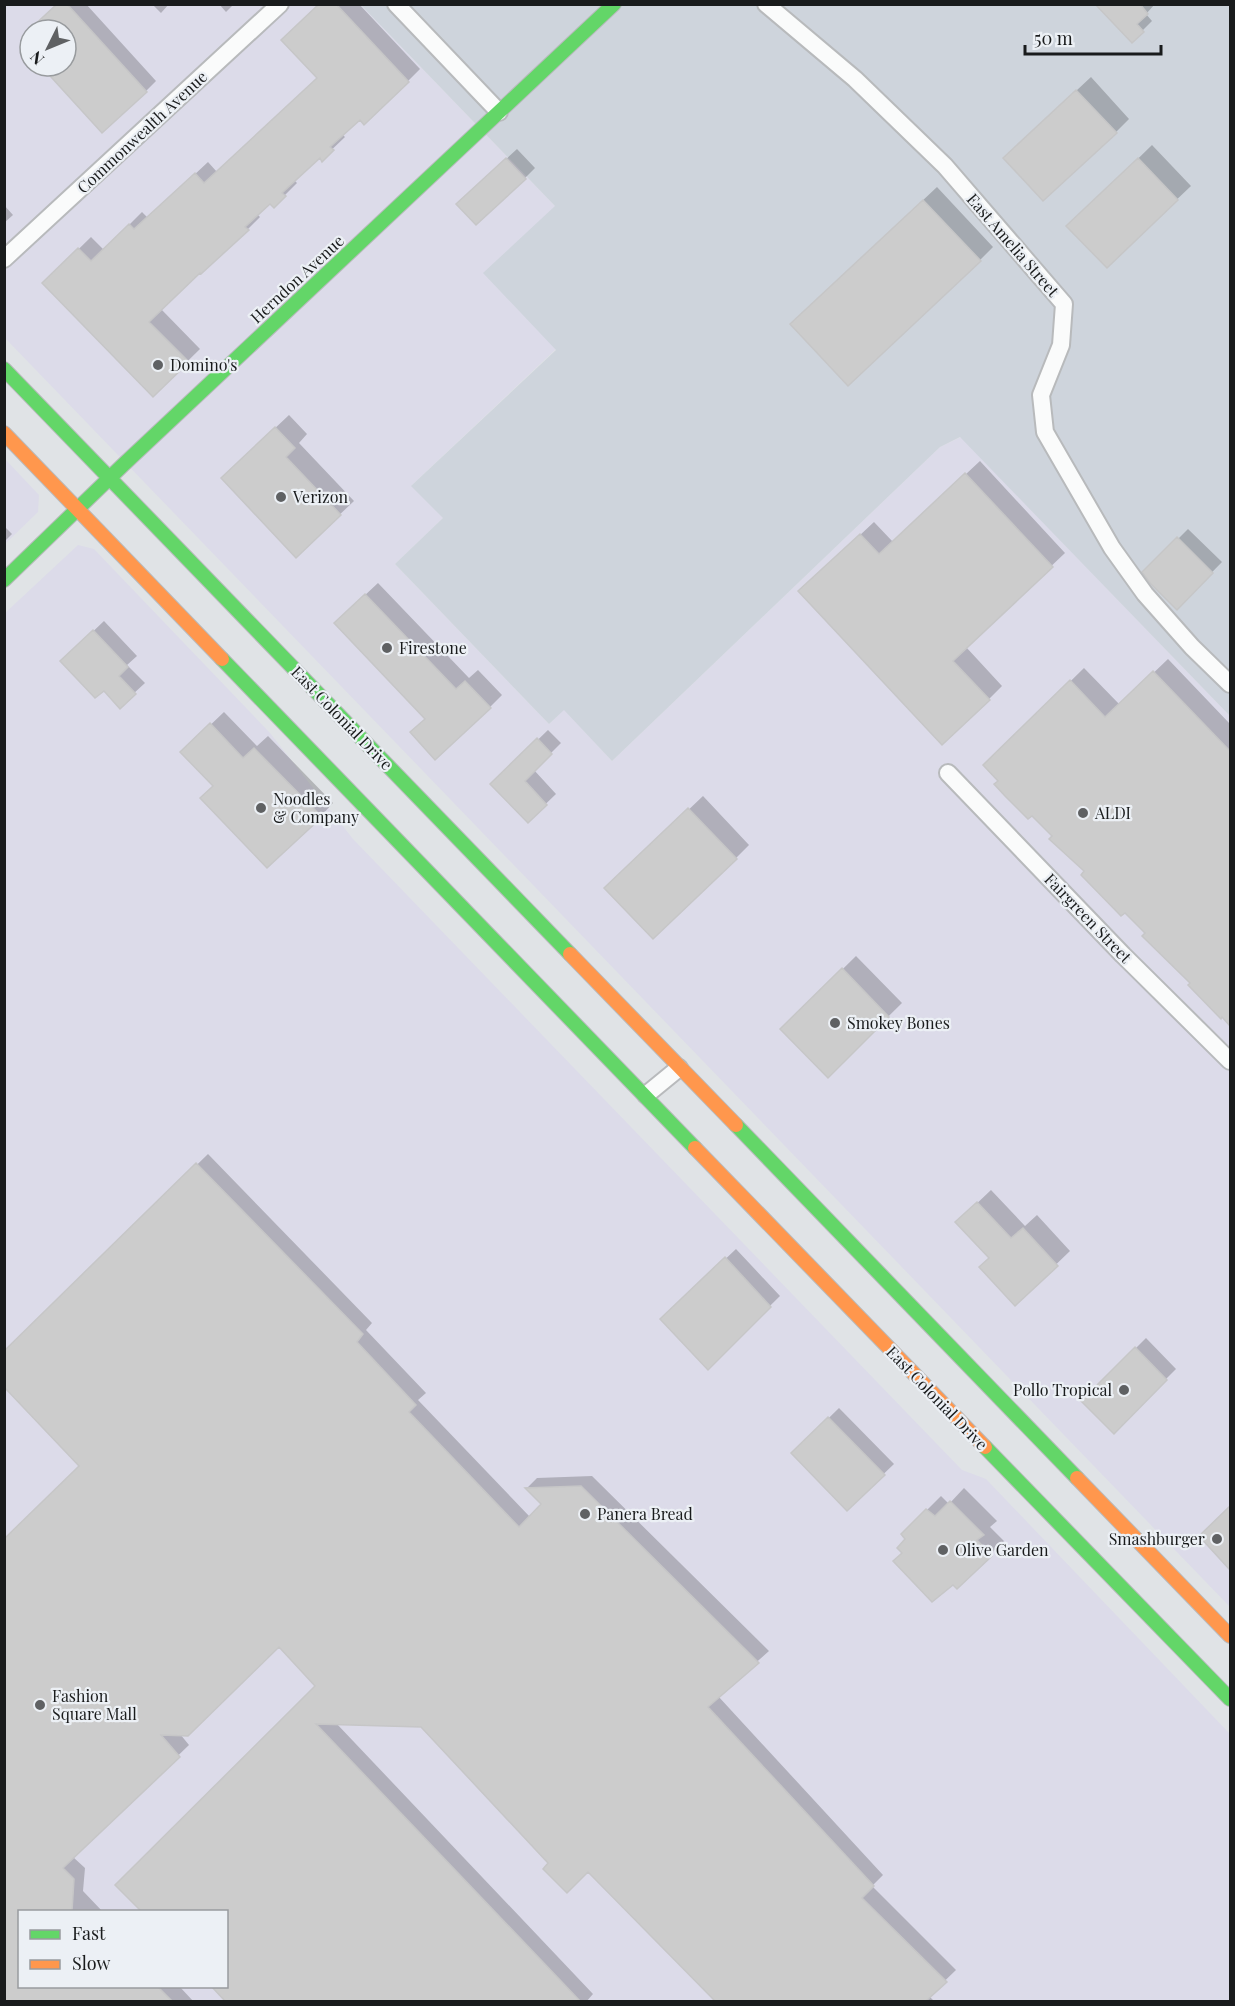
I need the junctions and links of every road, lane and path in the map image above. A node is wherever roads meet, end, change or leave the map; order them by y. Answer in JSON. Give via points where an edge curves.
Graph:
{"nodes":[{"id":1,"x":280,"y":4,"type":"edge"},
{"id":2,"x":396,"y":4,"type":"edge"},
{"id":3,"x":614,"y":4,"type":"edge"},
{"id":4,"x":766,"y":4,"type":"edge"},
{"id":5,"x":499,"y":112,"type":"junction"},
{"id":6,"x":4,"y":260,"type":"edge"},
{"id":7,"x":4,"y":369,"type":"edge"},
{"id":8,"x":4,"y":433,"type":"edge"},
{"id":9,"x":110,"y":477,"type":"junction"},
{"id":10,"x":77,"y":509,"type":"junction"},
{"id":11,"x":4,"y":580,"type":"edge"},
{"id":12,"x":1230,"y":684,"type":"edge"},
{"id":13,"x":948,"y":773,"type":"dead end"},
{"id":14,"x":1230,"y":1061,"type":"edge"},
{"id":15,"x":679,"y":1068,"type":"junction"},
{"id":16,"x":646,"y":1095,"type":"junction"},
{"id":17,"x":869,"y":1328,"type":"junction"},
{"id":18,"x":893,"y":1330,"type":"dead end"},
{"id":19,"x":994,"y":1410,"type":"dead end"},
{"id":20,"x":1015,"y":1413,"type":"junction"},
{"id":21,"x":975,"y":1437,"type":"junction"},
{"id":22,"x":998,"y":1441,"type":"dead end"},
{"id":23,"x":1190,"y":1613,"type":"dead end"},
{"id":24,"x":1212,"y":1617,"type":"junction"},
{"id":25,"x":1230,"y":1636,"type":"edge"},
{"id":26,"x":1230,"y":1699,"type":"edge"}],
"edges":[{"from":1,"to":6,"type":"street","name":"Commonwealth Avenue"},
{"from":2,"to":5,"type":"street"},
{"from":3,"to":5,"type":"main road","name":"Herndon Avenue"},
{"from":4,"to":12,"type":"street","name":"East Amelia Street","via":[[855,79],[945,166],[1064,304],[1061,345],[1041,395],[1045,432],[1112,548],[1146,594]]},
{"from":5,"to":9,"type":"main road","name":"Herndon Avenue"},
{"from":7,"to":9,"type":"main road","name":"East Colonial Drive"},
{"from":8,"to":10,"type":"main road","name":"East Colonial Drive"},
{"from":9,"to":10,"type":"main road","name":"Herndon Avenue"},
{"from":9,"to":15,"type":"main road","name":"East Colonial Drive"},
{"from":10,"to":11,"type":"main road","name":"Herndon Avenue"},
{"from":10,"to":16,"type":"main road","name":"East Colonial Drive"},
{"from":13,"to":14,"type":"street","name":"Fairgreen Street"},
{"from":15,"to":16,"type":"street"},
{"from":15,"to":20,"type":"main road","name":"East Colonial Drive"},
{"from":16,"to":17,"type":"main road","name":"East Colonial Drive"},
{"from":17,"to":18,"type":"main road"},
{"from":17,"to":21,"type":"main road","name":"East Colonial Drive"},
{"from":19,"to":20,"type":"main road"},
{"from":20,"to":24,"type":"main road","name":"East Colonial Drive"},
{"from":21,"to":22,"type":"main road"},
{"from":21,"to":26,"type":"main road","name":"East Colonial Drive"},
{"from":23,"to":24,"type":"main road"},
{"from":24,"to":25,"type":"main road","name":"East Colonial Drive"}]}
